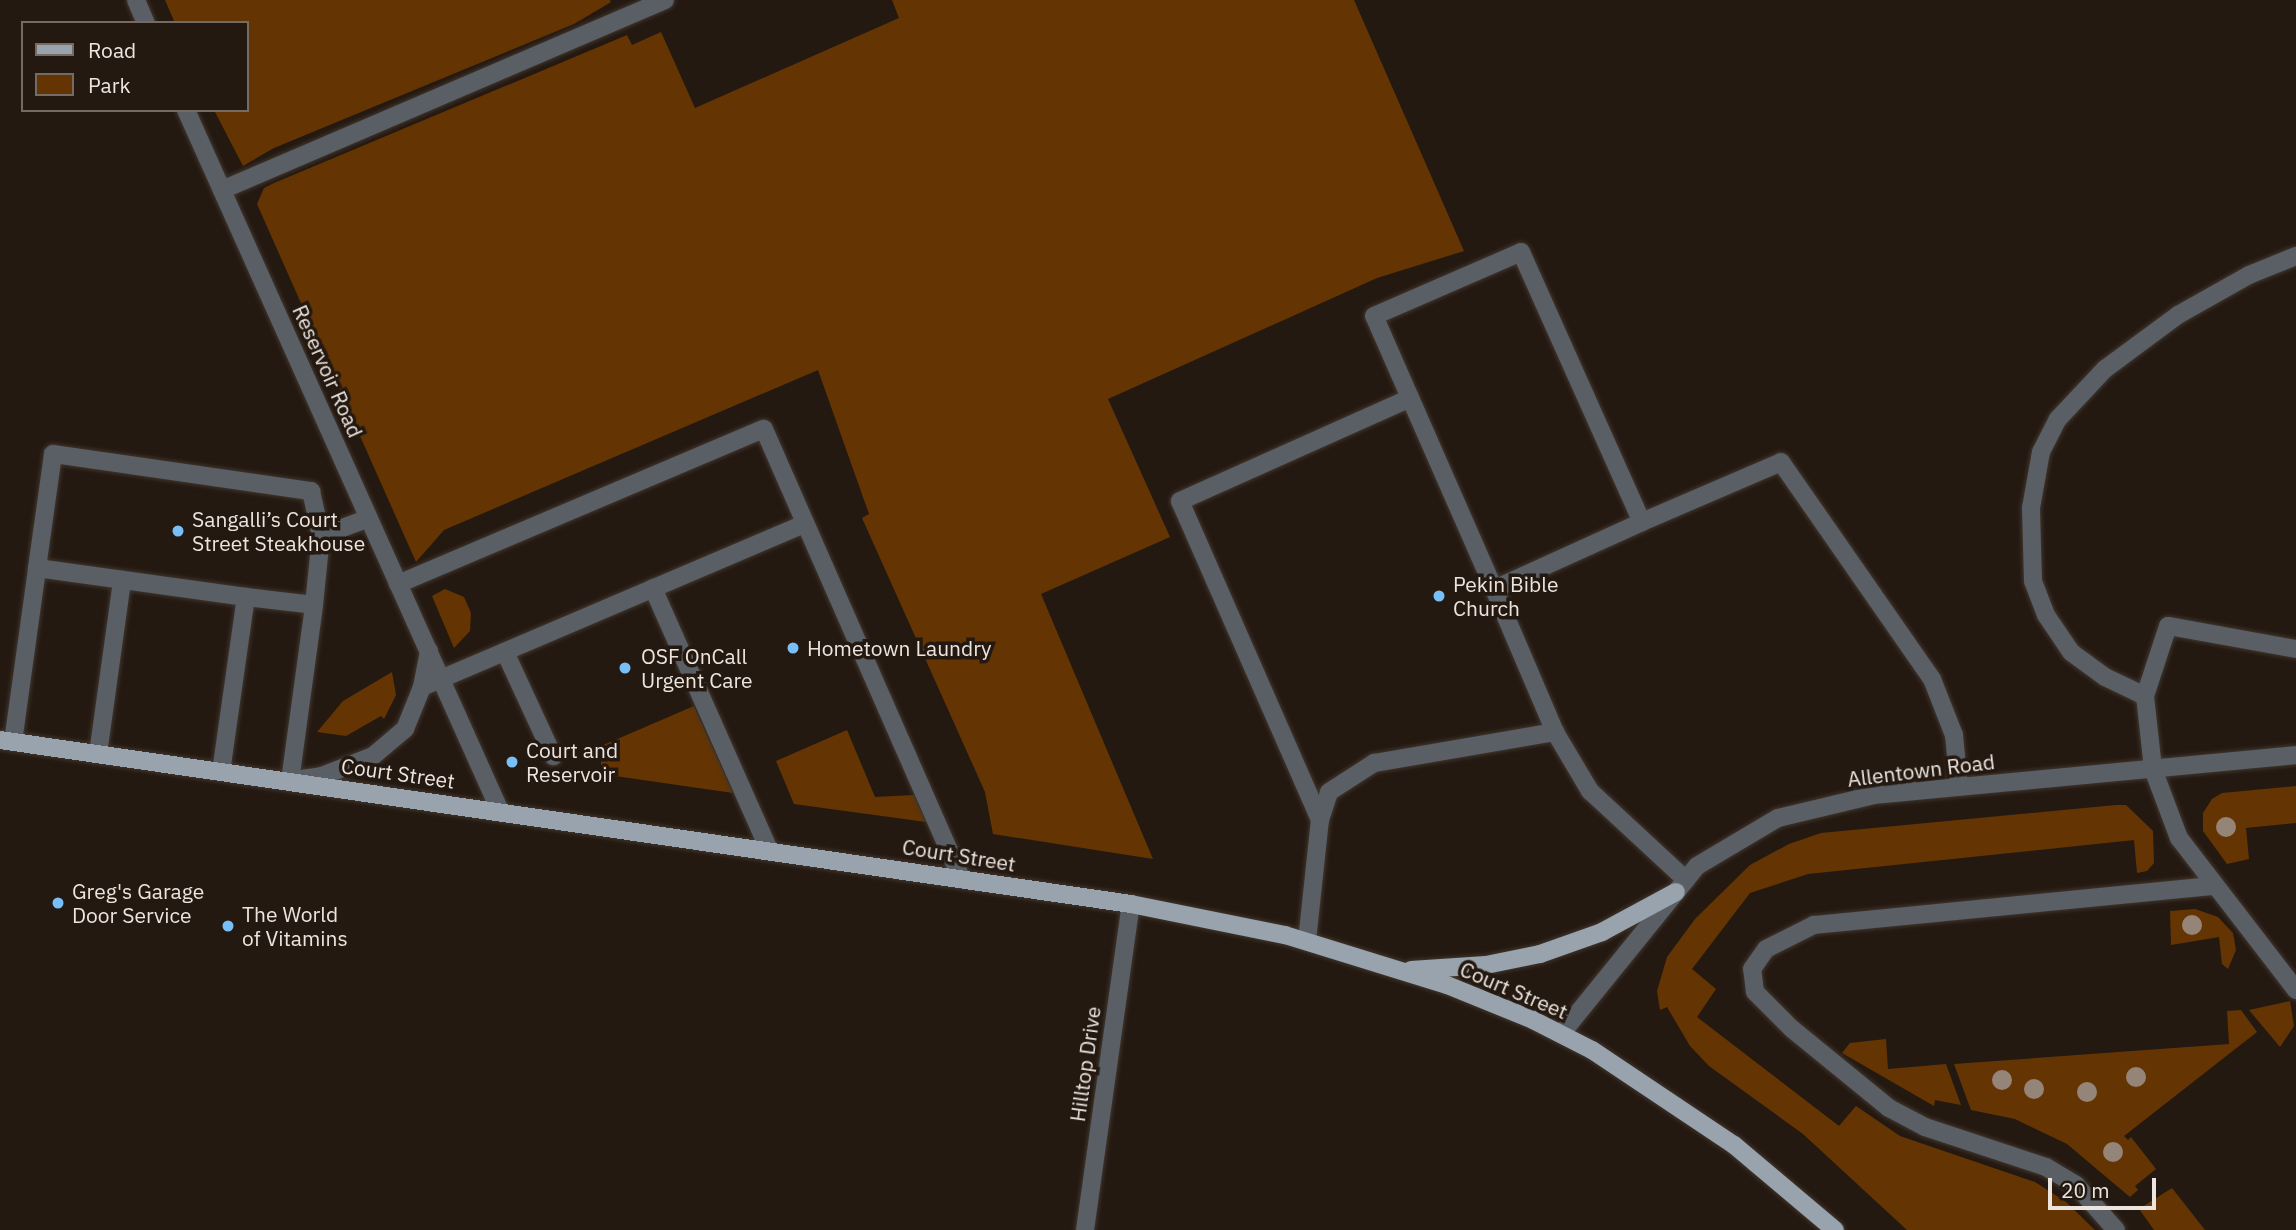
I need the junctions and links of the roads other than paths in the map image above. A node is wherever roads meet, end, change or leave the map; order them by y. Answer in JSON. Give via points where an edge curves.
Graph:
{"nodes":[{"id":1,"x":136,"y":0,"type":"edge"},
{"id":2,"x":665,"y":0,"type":"edge"},
{"id":3,"x":145,"y":21,"type":"edge"},
{"id":4,"x":187,"y":112,"type":"edge"},
{"id":5,"x":222,"y":190,"type":"junction"},
{"id":6,"x":2296,"y":256,"type":"edge"},
{"id":7,"x":1410,"y":398,"type":"junction"},
{"id":8,"x":369,"y":518,"type":"junction"},
{"id":9,"x":1642,"y":522,"type":"junction"},
{"id":10,"x":805,"y":524,"type":"junction"},
{"id":11,"x":321,"y":536,"type":"junction"},
{"id":12,"x":37,"y":568,"type":"junction"},
{"id":13,"x":122,"y":580,"type":"junction"},
{"id":14,"x":398,"y":584,"type":"junction"},
{"id":15,"x":653,"y":588,"type":"junction"},
{"id":16,"x":1494,"y":589,"type":"junction"},
{"id":17,"x":246,"y":597,"type":"junction"},
{"id":18,"x":314,"y":605,"type":"junction"},
{"id":19,"x":2296,"y":649,"type":"edge"},
{"id":20,"x":429,"y":651,"type":"junction"},
{"id":21,"x":505,"y":652,"type":"junction"},
{"id":22,"x":441,"y":679,"type":"junction"},
{"id":23,"x":422,"y":687,"type":"junction"},
{"id":24,"x":2145,"y":696,"type":"junction"},
{"id":25,"x":1555,"y":732,"type":"junction"},
{"id":26,"x":7,"y":741,"type":"edge"},
{"id":27,"x":98,"y":754,"type":"junction"},
{"id":28,"x":2296,"y":755,"type":"edge"},
{"id":29,"x":553,"y":756,"type":"dead end"},
{"id":30,"x":2153,"y":769,"type":"junction"},
{"id":31,"x":221,"y":772,"type":"junction"},
{"id":32,"x":290,"y":781,"type":"junction"},
{"id":33,"x":1959,"y":787,"type":"junction"},
{"id":34,"x":500,"y":811,"type":"junction"},
{"id":35,"x":1320,"y":820,"type":"junction"},
{"id":36,"x":769,"y":850,"type":"junction"},
{"id":37,"x":962,"y":879,"type":"junction"},
{"id":38,"x":1681,"y":886,"type":"junction"},
{"id":39,"x":2213,"y":886,"type":"junction"},
{"id":40,"x":1130,"y":904,"type":"junction"},
{"id":41,"x":1307,"y":941,"type":"junction"},
{"id":42,"x":1403,"y":970,"type":"junction"},
{"id":43,"x":2296,"y":989,"type":"edge"},
{"id":44,"x":1561,"y":1034,"type":"junction"},
{"id":45,"x":1085,"y":1230,"type":"edge"},
{"id":46,"x":1835,"y":1230,"type":"edge"},
{"id":47,"x":2116,"y":1230,"type":"edge"}],
"edges":[{"from":1,"to":3,"type":"street"},
{"from":2,"to":5,"type":"street"},
{"from":4,"to":5,"type":"street","name":"Reservoir Road"},
{"from":5,"to":8,"type":"street","name":"Reservoir Road"},
{"from":6,"to":24,"type":"street","via":[[2249,275],[2178,315],[2105,369],[2058,419],[2041,452],[2031,508],[2033,581],[2046,615],[2071,652],[2105,677]]},
{"from":7,"to":9,"type":"street","via":[[1374,316],[1521,252]]},
{"from":7,"to":16,"type":"street"},
{"from":7,"to":35,"type":"street","via":[[1180,501]]},
{"from":8,"to":11,"type":"street"},
{"from":8,"to":14,"type":"street","name":"Reservoir Road"},
{"from":9,"to":16,"type":"street"},
{"from":9,"to":33,"type":"street","via":[[1781,462],[1932,679],[1954,735]]},
{"from":10,"to":14,"type":"street","via":[[764,429]]},
{"from":10,"to":15,"type":"street"},
{"from":10,"to":37,"type":"street"},
{"from":11,"to":12,"type":"street","via":[[311,491],[53,454]]},
{"from":11,"to":18,"type":"street"},
{"from":12,"to":13,"type":"street"},
{"from":12,"to":26,"type":"street"},
{"from":13,"to":17,"type":"street"},
{"from":13,"to":27,"type":"street"},
{"from":14,"to":20,"type":"street","name":"Reservoir Road"},
{"from":15,"to":21,"type":"street"},
{"from":15,"to":36,"type":"street"},
{"from":16,"to":25,"type":"street"},
{"from":17,"to":18,"type":"street"},
{"from":17,"to":31,"type":"street"},
{"from":18,"to":32,"type":"street"},
{"from":19,"to":24,"type":"street","via":[[2168,626]]},
{"from":20,"to":22,"type":"street","name":"Reservoir Road"},
{"from":20,"to":23,"type":"street"},
{"from":21,"to":22,"type":"street"},
{"from":21,"to":29,"type":"street"},
{"from":22,"to":23,"type":"street"},
{"from":22,"to":34,"type":"street","name":"Reservoir Road"},
{"from":23,"to":32,"type":"street","via":[[405,729],[373,756],[322,776]]},
{"from":24,"to":30,"type":"street"},
{"from":25,"to":35,"type":"street","via":[[1374,763],[1329,792]]},
{"from":25,"to":38,"type":"street","via":[[1590,791]]},
{"from":26,"to":27,"type":"main road","name":"Court Street"},
{"from":27,"to":31,"type":"main road","name":"Court Street"},
{"from":28,"to":30,"type":"street","name":"Allentown Road"},
{"from":30,"to":33,"type":"street","name":"Allentown Road"},
{"from":30,"to":39,"type":"street","via":[[2179,838]]},
{"from":31,"to":32,"type":"main road","name":"Court Street"},
{"from":32,"to":34,"type":"main road","name":"Court Street"},
{"from":33,"to":38,"type":"street","name":"Allentown Road","via":[[1874,795],[1778,818],[1698,866]]},
{"from":34,"to":36,"type":"main road","name":"Court Street"},
{"from":35,"to":41,"type":"street"},
{"from":36,"to":37,"type":"main road","name":"Court Street"},
{"from":37,"to":40,"type":"main road","name":"Court Street"},
{"from":38,"to":42,"type":"main road","via":[[1602,932],[1540,954],[1486,965]]},
{"from":38,"to":44,"type":"street","name":"Allentown Road"},
{"from":39,"to":43,"type":"street"},
{"from":39,"to":47,"type":"street","via":[[1814,925],[1766,949],[1752,969],[1755,992],[1791,1029],[1889,1108],[1925,1127],[2046,1167],[2076,1185]]},
{"from":40,"to":41,"type":"main road","name":"Court Street"},
{"from":40,"to":45,"type":"street","name":"Hilltop Drive"},
{"from":41,"to":42,"type":"main road","name":"Court Street"},
{"from":42,"to":44,"type":"main road","name":"Court Street"},
{"from":44,"to":46,"type":"main road","name":"Court Street","via":[[1678,1104],[1764,1168]]}]}
